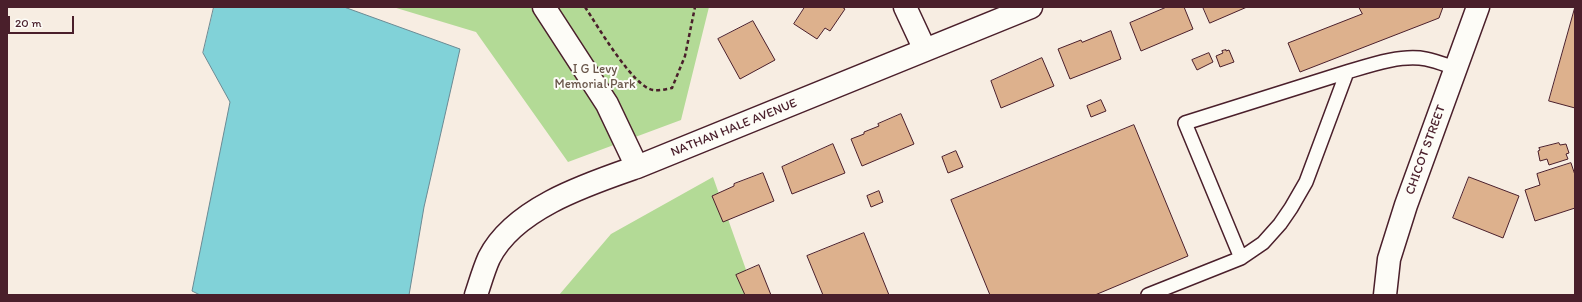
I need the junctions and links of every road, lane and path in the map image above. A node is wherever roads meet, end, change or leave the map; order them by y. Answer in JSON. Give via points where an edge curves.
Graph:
{"nodes":[{"id":1,"x":544,"y":7,"type":"edge"},
{"id":2,"x":585,"y":7,"type":"edge"},
{"id":3,"x":695,"y":7,"type":"edge"},
{"id":4,"x":904,"y":7,"type":"edge"},
{"id":5,"x":1031,"y":7,"type":"edge"},
{"id":6,"x":1478,"y":7,"type":"edge"},
{"id":7,"x":925,"y":50,"type":"junction"},
{"id":8,"x":1455,"y":68,"type":"junction"},
{"id":9,"x":1347,"y":72,"type":"junction"},
{"id":10,"x":637,"y":167,"type":"junction"},
{"id":11,"x":1241,"y":258,"type":"junction"},
{"id":12,"x":476,"y":295,"type":"edge"},
{"id":13,"x":1148,"y":295,"type":"edge"},
{"id":14,"x":1384,"y":295,"type":"edge"}],
"edges":[{"from":1,"to":10,"type":"street","via":[[607,104]]},
{"from":2,"to":3,"type":"path","via":[[638,82],[653,90],[672,88],[685,56]]},
{"from":4,"to":7,"type":"street"},
{"from":5,"to":7,"type":"street","name":"NATHAN HALE AVENUE"},
{"from":6,"to":8,"type":"street","name":"CHICOT STREET"},
{"from":7,"to":10,"type":"street","name":"NATHAN HALE AVENUE"},
{"from":8,"to":9,"type":"lane","via":[[1425,59],[1401,59]]},
{"from":8,"to":14,"type":"street","name":"CHICOT STREET","via":[[1389,259]]},
{"from":9,"to":11,"type":"lane","via":[[1306,182],[1280,224],[1263,243]]},
{"from":9,"to":11,"type":"lane","via":[[1185,123]]},
{"from":10,"to":12,"type":"street","name":"NATHAN HALE AVENUE","via":[[581,186],[540,207],[518,224],[490,257]]},
{"from":11,"to":13,"type":"lane"}]}
